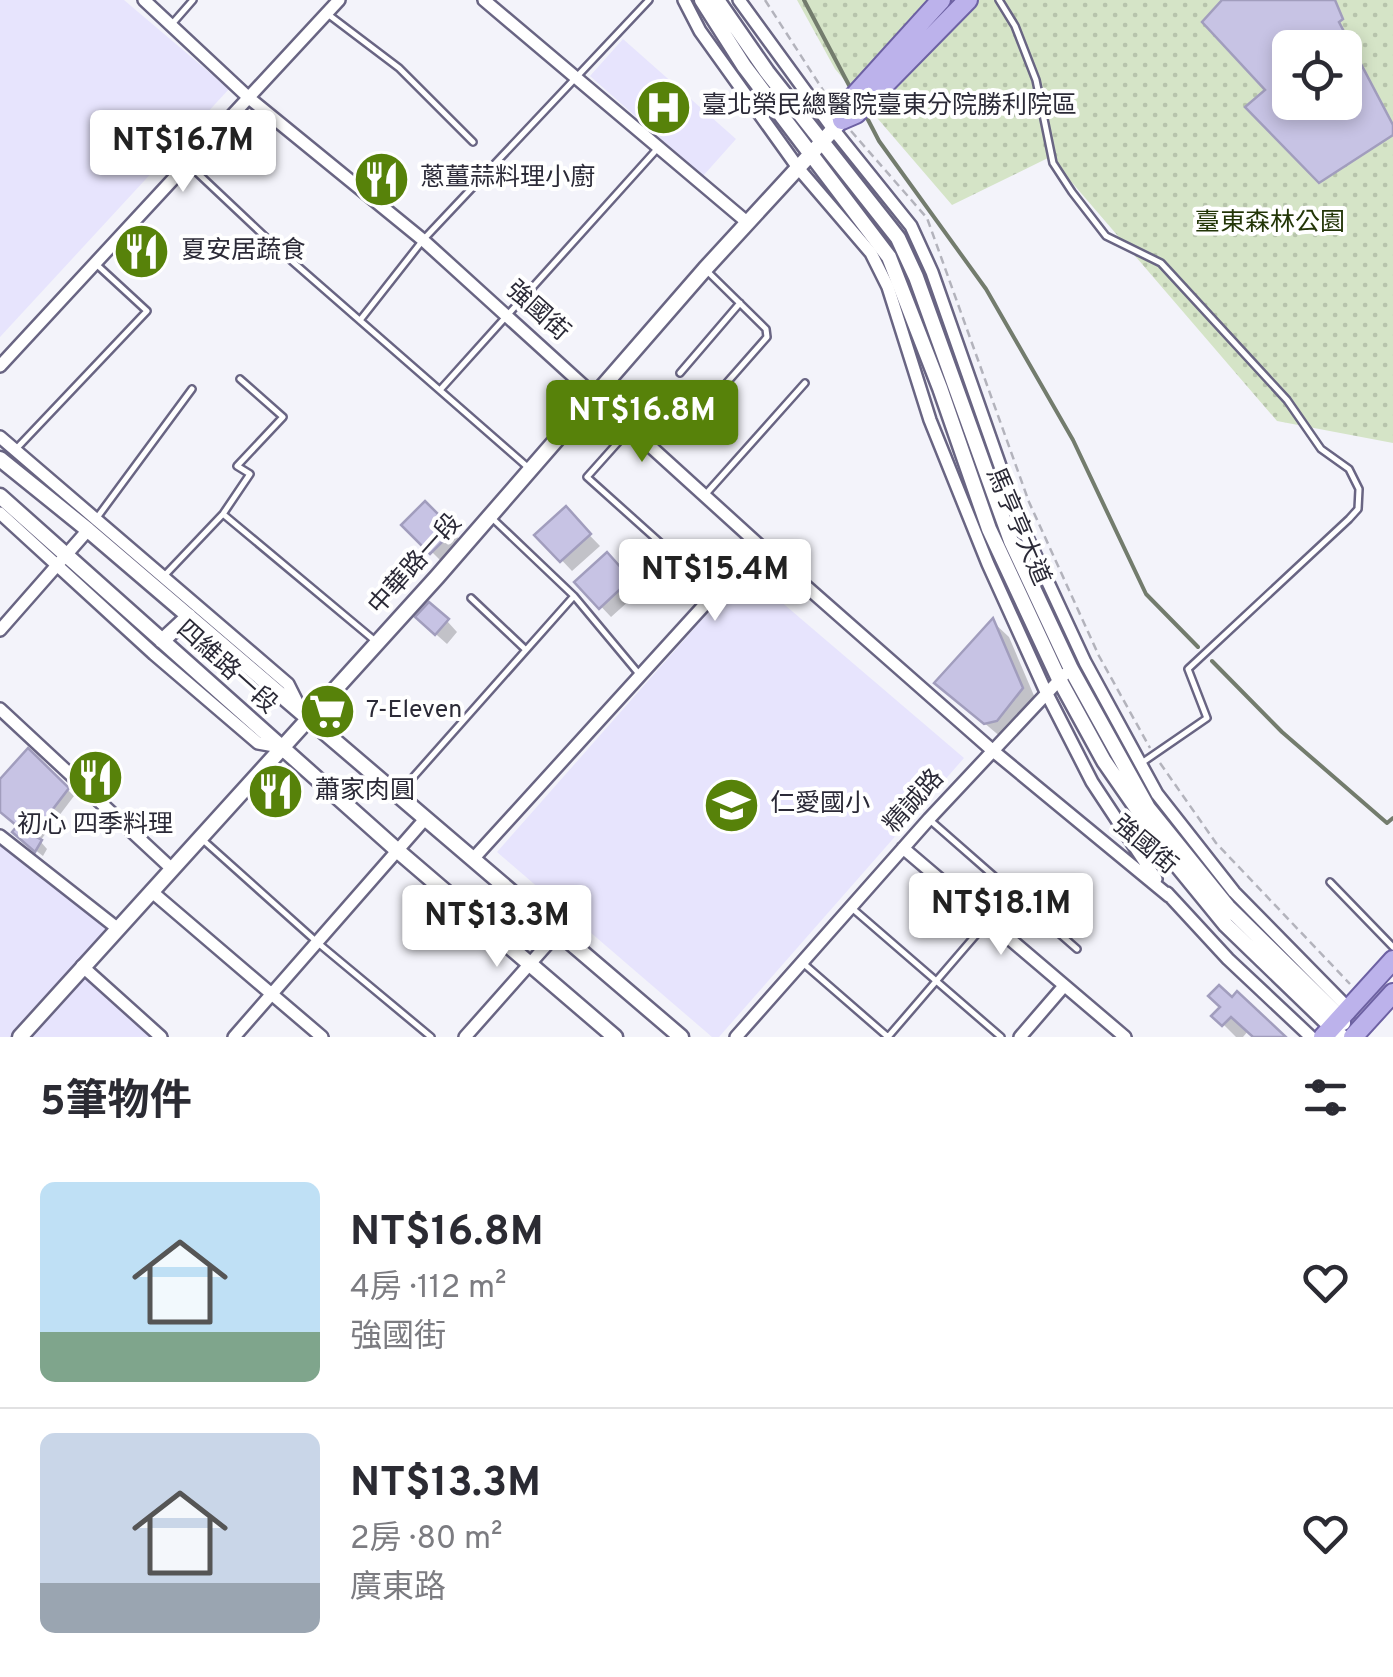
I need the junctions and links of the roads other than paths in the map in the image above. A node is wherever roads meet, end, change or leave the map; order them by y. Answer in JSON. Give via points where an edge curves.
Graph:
{"nodes":[{"id":1,"x":144,"y":0,"type":"edge"},
{"id":2,"x":193,"y":0,"type":"edge"},
{"id":3,"x":340,"y":0,"type":"edge"},
{"id":4,"x":484,"y":0,"type":"edge"},
{"id":5,"x":649,"y":0,"type":"edge"},
{"id":6,"x":684,"y":0,"type":"edge"},
{"id":7,"x":702,"y":0,"type":"edge"},
{"id":8,"x":717,"y":0,"type":"edge"},
{"id":9,"x":739,"y":0,"type":"edge"},
{"id":10,"x":941,"y":0,"type":"edge"},
{"id":11,"x":968,"y":0,"type":"edge"},
{"id":12,"x":999,"y":0,"type":"edge"},
{"id":13,"x":327,"y":13,"type":"junction"},
{"id":14,"x":172,"y":24,"type":"junction"},
{"id":15,"x":575,"y":76,"type":"junction"},
{"id":16,"x":249,"y":98,"type":"junction"},
{"id":17,"x":832,"y":130,"type":"junction"},
{"id":18,"x":472,"y":142,"type":"dead end"},
{"id":19,"x":658,"y":148,"type":"junction"},
{"id":20,"x":811,"y":154,"type":"junction"},
{"id":21,"x":186,"y":162,"type":"junction"},
{"id":22,"x":799,"y":169,"type":"junction"},
{"id":23,"x":748,"y":223,"type":"junction"},
{"id":24,"x":423,"y":240,"type":"junction"},
{"id":25,"x":94,"y":263,"type":"junction"},
{"id":26,"x":705,"y":269,"type":"junction"},
{"id":27,"x":932,"y":272,"type":"junction"},
{"id":28,"x":916,"y":277,"type":"junction"},
{"id":29,"x":894,"y":285,"type":"junction"},
{"id":30,"x":740,"y":302,"type":"junction"},
{"id":31,"x":507,"y":316,"type":"junction"},
{"id":32,"x":360,"y":319,"type":"junction"},
{"id":33,"x":0,"y":366,"type":"edge"},
{"id":34,"x":680,"y":373,"type":"dead end"},
{"id":35,"x":240,"y":379,"type":"dead end"},
{"id":36,"x":805,"y":383,"type":"dead end"},
{"id":37,"x":192,"y":389,"type":"dead end"},
{"id":38,"x":440,"y":390,"type":"junction"},
{"id":39,"x":596,"y":395,"type":"junction"},
{"id":40,"x":694,"y":420,"type":"dead end"},
{"id":41,"x":632,"y":428,"type":"junction"},
{"id":42,"x":0,"y":437,"type":"edge"},
{"id":43,"x":15,"y":450,"type":"junction"},
{"id":44,"x":0,"y":459,"type":"edge"},
{"id":45,"x":530,"y":470,"type":"junction"},
{"id":46,"x":0,"y":496,"type":"edge"},
{"id":47,"x":705,"y":496,"type":"junction"},
{"id":48,"x":0,"y":513,"type":"edge"},
{"id":49,"x":223,"y":514,"type":"junction"},
{"id":50,"x":490,"y":516,"type":"junction"},
{"id":51,"x":92,"y":524,"type":"junction"},
{"id":52,"x":1013,"y":524,"type":"junction"},
{"id":53,"x":982,"y":532,"type":"junction"},
{"id":54,"x":759,"y":545,"type":"junction"},
{"id":55,"x":62,"y":560,"type":"junction"},
{"id":56,"x":163,"y":577,"type":"junction"},
{"id":57,"x":716,"y":592,"type":"junction"},
{"id":58,"x":574,"y":596,"type":"junction"},
{"id":59,"x":471,"y":598,"type":"dead end"},
{"id":60,"x":189,"y":616,"type":"junction"},
{"id":61,"x":0,"y":630,"type":"edge"},
{"id":62,"x":162,"y":641,"type":"junction"},
{"id":63,"x":377,"y":642,"type":"junction"},
{"id":64,"x":526,"y":650,"type":"junction"},
{"id":65,"x":1099,"y":656,"type":"road end"},
{"id":66,"x":1078,"y":665,"type":"junction"},
{"id":67,"x":640,"y":676,"type":"junction"},
{"id":68,"x":1059,"y":679,"type":"junction"},
{"id":69,"x":1046,"y":692,"type":"junction"},
{"id":70,"x":0,"y":709,"type":"edge"},
{"id":71,"x":305,"y":718,"type":"junction"},
{"id":72,"x":280,"y":747,"type":"junction"},
{"id":73,"x":992,"y":750,"type":"junction"},
{"id":74,"x":1129,"y":773,"type":"junction"},
{"id":75,"x":397,"y":795,"type":"junction"},
{"id":76,"x":1101,"y":796,"type":"junction"},
{"id":77,"x":425,"y":819,"type":"junction"},
{"id":78,"x":929,"y":819,"type":"junction"},
{"id":79,"x":0,"y":836,"type":"edge"},
{"id":80,"x":200,"y":837,"type":"junction"},
{"id":81,"x":903,"y":848,"type":"junction"},
{"id":82,"x":398,"y":851,"type":"junction"},
{"id":83,"x":473,"y":859,"type":"junction"},
{"id":84,"x":172,"y":869,"type":"junction"},
{"id":85,"x":1330,"y":882,"type":"dead end"},
{"id":86,"x":151,"y":891,"type":"junction"},
{"id":87,"x":1169,"y":896,"type":"junction"},
{"id":88,"x":851,"y":908,"type":"junction"},
{"id":89,"x":1230,"y":909,"type":"junction"},
{"id":90,"x":989,"y":920,"type":"junction"},
{"id":91,"x":117,"y":928,"type":"junction"},
{"id":92,"x":559,"y":932,"type":"junction"},
{"id":93,"x":1206,"y":935,"type":"junction"},
{"id":94,"x":318,"y":943,"type":"junction"},
{"id":95,"x":1393,"y":947,"type":"edge"},
{"id":96,"x":1077,"y":949,"type":"dead end"},
{"id":97,"x":1393,"y":960,"type":"edge"},
{"id":98,"x":802,"y":962,"type":"junction"},
{"id":99,"x":530,"y":964,"type":"junction"},
{"id":100,"x":82,"y":966,"type":"junction"},
{"id":101,"x":936,"y":981,"type":"junction"},
{"id":102,"x":1064,"y":986,"type":"junction"},
{"id":103,"x":1393,"y":993,"type":"edge"},
{"id":104,"x":272,"y":994,"type":"junction"},
{"id":105,"x":1344,"y":1026,"type":"edge"},
{"id":106,"x":20,"y":1037,"type":"edge"},
{"id":107,"x":161,"y":1037,"type":"edge"},
{"id":108,"x":234,"y":1037,"type":"edge"},
{"id":109,"x":322,"y":1037,"type":"edge"},
{"id":110,"x":431,"y":1037,"type":"edge"},
{"id":111,"x":465,"y":1037,"type":"edge"},
{"id":112,"x":615,"y":1037,"type":"edge"},
{"id":113,"x":680,"y":1037,"type":"edge"},
{"id":114,"x":736,"y":1037,"type":"edge"},
{"id":115,"x":888,"y":1037,"type":"edge"},
{"id":116,"x":1001,"y":1037,"type":"edge"},
{"id":117,"x":1020,"y":1037,"type":"edge"},
{"id":118,"x":1125,"y":1037,"type":"edge"},
{"id":119,"x":1311,"y":1037,"type":"edge"}],
"edges":[{"from":1,"to":14,"type":"street","name":"強國街"},
{"from":2,"to":14,"type":"lane"},
{"from":3,"to":13,"type":"street"},
{"from":4,"to":15,"type":"street"},
{"from":5,"to":15,"type":"lane"},
{"from":6,"to":22,"type":"street","name":"馬亨亨大道"},
{"from":7,"to":20,"type":"street","name":"馬亨亨大道"},
{"from":8,"to":17,"type":"street","name":"馬亨亨大道","via":[[767,72]]},
{"from":9,"to":17,"type":"street","name":"馬亨亨大道"},
{"from":10,"to":17,"type":"main road","via":[[845,106]]},
{"from":11,"to":17,"type":"main road","via":[[856,114]]},
{"from":12,"to":74,"type":"lane","via":[[1036,80],[1054,163],[1072,192],[1106,236],[1161,263],[1288,400],[1321,449],[1349,469],[1359,489],[1358,509],[1349,520],[1188,669],[1207,718]]},
{"from":13,"to":16,"type":"street"},
{"from":13,"to":18,"type":"lane","via":[[399,68]]},
{"from":14,"to":16,"type":"street","name":"強國街"},
{"from":15,"to":19,"type":"street"},
{"from":15,"to":24,"type":"lane"},
{"from":16,"to":21,"type":"street"},
{"from":16,"to":24,"type":"street","name":"強國街"},
{"from":17,"to":20,"type":"street","name":"中華路一段"},
{"from":17,"to":27,"type":"street","name":"馬亨亨大道","via":[[910,226]]},
{"from":17,"to":28,"type":"street","name":"馬亨亨大道"},
{"from":19,"to":23,"type":"street"},
{"from":19,"to":31,"type":"lane"},
{"from":20,"to":22,"type":"street","name":"中華路一段"},
{"from":20,"to":29,"type":"street","name":"馬亨亨大道","via":[[889,257]]},
{"from":21,"to":25,"type":"street"},
{"from":21,"to":32,"type":"lane"},
{"from":22,"to":23,"type":"street","name":"中華路一段"},
{"from":22,"to":29,"type":"street","name":"馬亨亨大道"},
{"from":23,"to":26,"type":"street","name":"中華路一段"},
{"from":24,"to":31,"type":"street","name":"強國街"},
{"from":24,"to":32,"type":"lane"},
{"from":25,"to":33,"type":"street"},
{"from":25,"to":43,"type":"lane","via":[[147,311]]},
{"from":26,"to":30,"type":"lane"},
{"from":26,"to":39,"type":"street","name":"中華路一段"},
{"from":27,"to":28,"type":"street"},
{"from":27,"to":52,"type":"street","name":"馬亨亨大道"},
{"from":28,"to":52,"type":"street","name":"馬亨亨大道"},
{"from":29,"to":53,"type":"street","name":"馬亨亨大道","via":[[940,388]]},
{"from":30,"to":34,"type":"lane"},
{"from":30,"to":40,"type":"lane","via":[[767,336]]},
{"from":31,"to":38,"type":"lane"},
{"from":31,"to":39,"type":"street","name":"強國街"},
{"from":32,"to":38,"type":"lane"},
{"from":35,"to":49,"type":"lane","via":[[283,417],[238,466],[250,474]]},
{"from":36,"to":47,"type":"lane"},
{"from":37,"to":51,"type":"lane"},
{"from":38,"to":45,"type":"lane"},
{"from":39,"to":41,"type":"street","name":"強國街"},
{"from":39,"to":45,"type":"street","name":"中華路一段"},
{"from":41,"to":47,"type":"street","name":"強國街"},
{"from":41,"to":57,"type":"lane","via":[[587,477]]},
{"from":42,"to":43,"type":"street","name":"四維路一段"},
{"from":43,"to":51,"type":"street","name":"四維路一段"},
{"from":44,"to":51,"type":"street","name":"四維路一段"},
{"from":45,"to":50,"type":"street","name":"中華路一段"},
{"from":46,"to":55,"type":"street","name":"四維路一段"},
{"from":47,"to":54,"type":"street","name":"強國街"},
{"from":48,"to":55,"type":"street","name":"四維路一段"},
{"from":49,"to":56,"type":"lane"},
{"from":49,"to":63,"type":"lane"},
{"from":50,"to":58,"type":"lane"},
{"from":50,"to":63,"type":"street","name":"中華路一段"},
{"from":51,"to":55,"type":"street"},
{"from":51,"to":56,"type":"street","name":"四維路一段"},
{"from":51,"to":60,"type":"street","name":"四維路一段"},
{"from":52,"to":66,"type":"street","name":"馬亨亨大道"},
{"from":53,"to":68,"type":"street","name":"馬亨亨大道"},
{"from":53,"to":69,"type":"street","name":"馬亨亨大道"},
{"from":54,"to":57,"type":"street"},
{"from":54,"to":73,"type":"street","name":"強國街"},
{"from":55,"to":61,"type":"street"},
{"from":55,"to":62,"type":"street","name":"四維路一段"},
{"from":55,"to":72,"type":"street","name":"四維路一段","via":[[154,654],[258,743]]},
{"from":56,"to":71,"type":"street","name":"四維路一段","via":[[288,684]]},
{"from":57,"to":67,"type":"street"},
{"from":58,"to":64,"type":"lane"},
{"from":58,"to":67,"type":"lane"},
{"from":59,"to":64,"type":"lane"},
{"from":60,"to":62,"type":"street"},
{"from":60,"to":71,"type":"street","name":"四維路一段"},
{"from":62,"to":72,"type":"street","name":"四維路一段"},
{"from":63,"to":71,"type":"street","name":"中華路一段"},
{"from":64,"to":75,"type":"lane"},
{"from":65,"to":66,"type":"street","name":"精誠路"},
{"from":66,"to":68,"type":"street","name":"精誠路"},
{"from":66,"to":74,"type":"street","name":"馬亨亨大道"},
{"from":67,"to":83,"type":"street"},
{"from":68,"to":69,"type":"street","name":"精誠路"},
{"from":68,"to":74,"type":"street","name":"馬亨亨大道"},
{"from":69,"to":73,"type":"street","name":"精誠路"},
{"from":69,"to":76,"type":"street","name":"馬亨亨大道"},
{"from":70,"to":84,"type":"street"},
{"from":71,"to":72,"type":"street","name":"中華路一段"},
{"from":71,"to":75,"type":"street","name":"四維路一段"},
{"from":72,"to":80,"type":"street","name":"中華路一段"},
{"from":72,"to":82,"type":"street"},
{"from":73,"to":78,"type":"street","name":"精誠路"},
{"from":73,"to":87,"type":"street","name":"強國街"},
{"from":74,"to":76,"type":"street"},
{"from":74,"to":89,"type":"street","name":"馬亨亨大道","via":[[1157,794]]},
{"from":74,"to":89,"type":"street","name":"馬亨亨大道","via":[[1172,860]]},
{"from":75,"to":77,"type":"street","name":"四維路一段"},
{"from":76,"to":87,"type":"street","name":"馬亨亨大道"},
{"from":77,"to":82,"type":"street"},
{"from":77,"to":83,"type":"street","name":"四維路一段"},
{"from":78,"to":81,"type":"street","name":"精誠路"},
{"from":78,"to":96,"type":"lane"},
{"from":79,"to":91,"type":"street"},
{"from":80,"to":84,"type":"street","name":"中華路一段"},
{"from":80,"to":94,"type":"lane"},
{"from":81,"to":88,"type":"street","name":"精誠路"},
{"from":81,"to":90,"type":"street"},
{"from":82,"to":94,"type":"street"},
{"from":82,"to":99,"type":"street"},
{"from":83,"to":92,"type":"street","name":"四維路一段"},
{"from":84,"to":86,"type":"street","name":"中華路一段"},
{"from":85,"to":95,"type":"lane"},
{"from":86,"to":91,"type":"street","name":"中華路一段"},
{"from":86,"to":104,"type":"street"},
{"from":87,"to":93,"type":"street","name":"馬亨亨大道"},
{"from":88,"to":98,"type":"street","name":"精誠路"},
{"from":88,"to":101,"type":"lane"},
{"from":89,"to":93,"type":"street"},
{"from":89,"to":105,"type":"street","name":"馬亨亨大道"},
{"from":90,"to":101,"type":"lane"},
{"from":90,"to":102,"type":"street"},
{"from":91,"to":100,"type":"street","name":"中華路一段"},
{"from":92,"to":99,"type":"street"},
{"from":92,"to":113,"type":"street","name":"四維路一段"},
{"from":93,"to":119,"type":"street","name":"馬亨亨大道"},
{"from":94,"to":104,"type":"street"},
{"from":94,"to":110,"type":"lane"},
{"from":97,"to":105,"type":"main road"},
{"from":98,"to":114,"type":"street","name":"精誠路"},
{"from":98,"to":115,"type":"lane"},
{"from":99,"to":111,"type":"street"},
{"from":99,"to":112,"type":"street"},
{"from":100,"to":106,"type":"street","name":"中華路一段"},
{"from":100,"to":107,"type":"street"},
{"from":101,"to":115,"type":"lane"},
{"from":101,"to":116,"type":"lane"},
{"from":102,"to":117,"type":"street"},
{"from":102,"to":118,"type":"street"},
{"from":103,"to":105,"type":"main road"},
{"from":104,"to":108,"type":"street"},
{"from":104,"to":109,"type":"street"}]}
